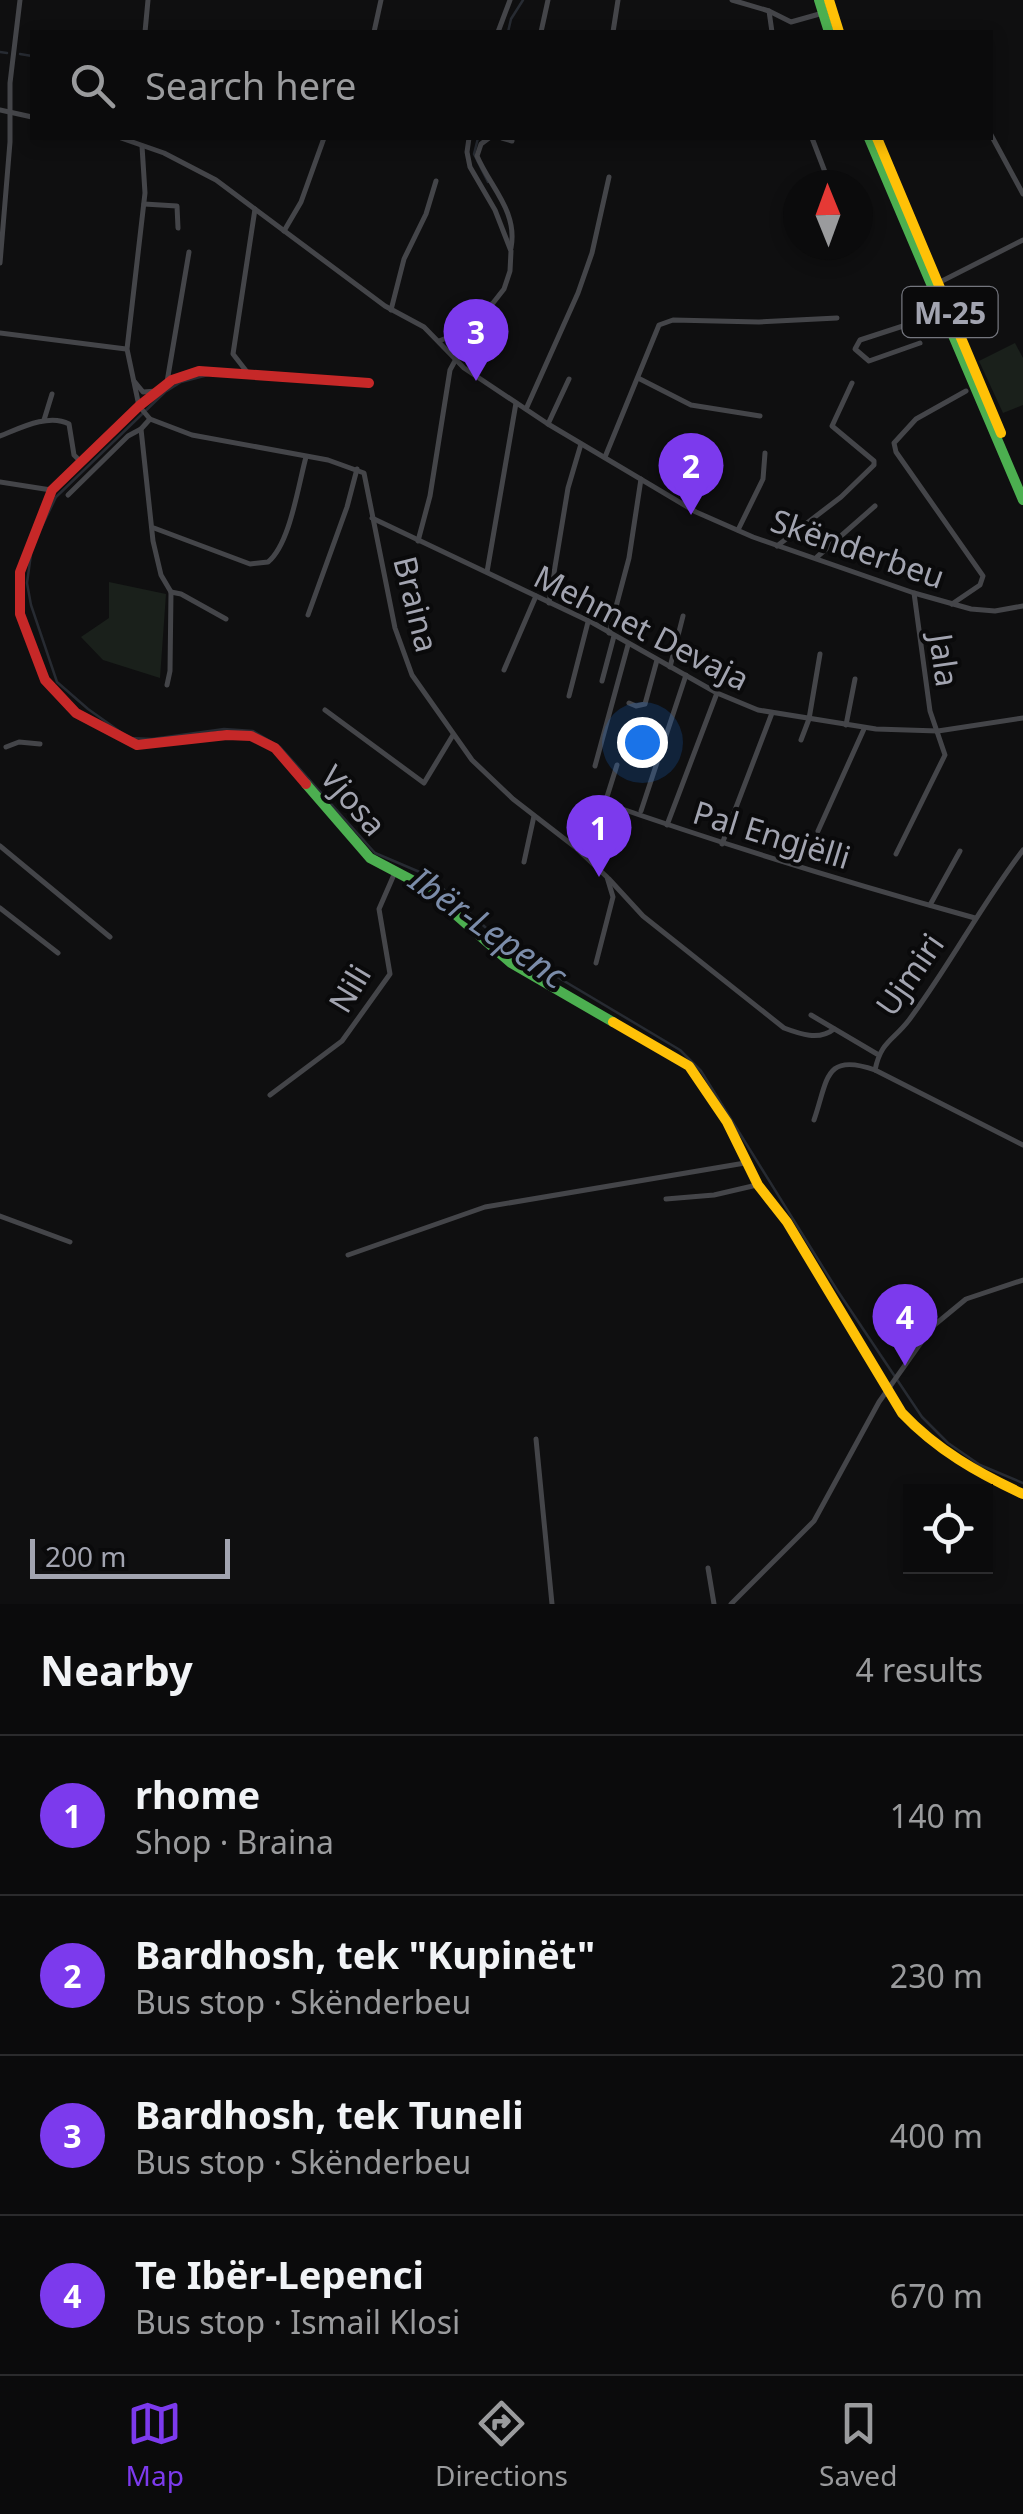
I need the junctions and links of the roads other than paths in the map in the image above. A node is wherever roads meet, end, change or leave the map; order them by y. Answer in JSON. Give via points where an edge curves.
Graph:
{"nodes":[{"id":1,"x":20,"y":0,"type":"edge"},
{"id":2,"x":148,"y":0,"type":"edge"},
{"id":3,"x":381,"y":0,"type":"edge"},
{"id":4,"x":510,"y":0,"type":"edge"},
{"id":5,"x":548,"y":0,"type":"edge"},
{"id":6,"x":618,"y":0,"type":"edge"},
{"id":7,"x":732,"y":0,"type":"edge"},
{"id":8,"x":819,"y":0,"type":"edge"},
{"id":9,"x":829,"y":0,"type":"edge"},
{"id":10,"x":769,"y":11,"type":"junction"},
{"id":11,"x":823,"y":13,"type":"junction"},
{"id":12,"x":144,"y":30,"type":"edge"},
{"id":13,"x":374,"y":30,"type":"edge"},
{"id":14,"x":499,"y":30,"type":"edge"},
{"id":15,"x":541,"y":30,"type":"edge"},
{"id":16,"x":613,"y":30,"type":"edge"},
{"id":17,"x":772,"y":30,"type":"edge"},
{"id":18,"x":828,"y":30,"type":"edge"},
{"id":19,"x":837,"y":30,"type":"edge"},
{"id":20,"x":0,"y":110,"type":"edge"},
{"id":21,"x":11,"y":114,"type":"junction"},
{"id":22,"x":30,"y":116,"type":"edge"},
{"id":23,"x":993,"y":139,"type":"edge"},
{"id":24,"x":133,"y":140,"type":"edge"},
{"id":25,"x":323,"y":140,"type":"edge"},
{"id":26,"x":469,"y":140,"type":"edge"},
{"id":27,"x":486,"y":140,"type":"edge"},
{"id":28,"x":509,"y":140,"type":"edge"},
{"id":29,"x":813,"y":140,"type":"edge"},
{"id":30,"x":870,"y":140,"type":"edge"},
{"id":31,"x":879,"y":140,"type":"edge"},
{"id":32,"x":512,"y":141,"type":"dead end"},
{"id":33,"x":142,"y":146,"type":"junction"},
{"id":34,"x":824,"y":170,"type":"edge"},
{"id":35,"x":609,"y":177,"type":"dead end"},
{"id":36,"x":436,"y":181,"type":"dead end"},
{"id":37,"x":1023,"y":194,"type":"edge"},
{"id":38,"x":144,"y":204,"type":"junction"},
{"id":39,"x":3,"y":208,"type":"edge"},
{"id":40,"x":255,"y":209,"type":"junction"},
{"id":41,"x":178,"y":228,"type":"dead end"},
{"id":42,"x":284,"y":231,"type":"junction"},
{"id":43,"x":1023,"y":240,"type":"edge"},
{"id":44,"x":511,"y":251,"type":"junction"},
{"id":45,"x":189,"y":252,"type":"dead end"},
{"id":46,"x":0,"y":263,"type":"edge"},
{"id":47,"x":938,"y":284,"type":"junction"},
{"id":48,"x":388,"y":308,"type":"junction"},
{"id":49,"x":943,"y":313,"type":"junction"},
{"id":50,"x":836,"y":318,"type":"dead end"},
{"id":51,"x":0,"y":333,"type":"edge"},
{"id":52,"x":440,"y":342,"type":"junction"},
{"id":53,"x":920,"y":343,"type":"dead end"},
{"id":54,"x":127,"y":349,"type":"junction"},
{"id":55,"x":455,"y":357,"type":"junction"},
{"id":56,"x":247,"y":372,"type":"junction"},
{"id":57,"x":638,"y":378,"type":"junction"},
{"id":58,"x":132,"y":379,"type":"junction"},
{"id":59,"x":569,"y":379,"type":"dead end"},
{"id":60,"x":369,"y":383,"type":"dead end"},
{"id":61,"x":852,"y":384,"type":"dead end"},
{"id":62,"x":161,"y":388,"type":"junction"},
{"id":63,"x":966,"y":391,"type":"dead end"},
{"id":64,"x":52,"y":394,"type":"dead end"},
{"id":65,"x":516,"y":403,"type":"junction"},
{"id":66,"x":526,"y":409,"type":"junction"},
{"id":67,"x":146,"y":413,"type":"junction"},
{"id":68,"x":760,"y":416,"type":"dead end"},
{"id":69,"x":44,"y":421,"type":"junction"},
{"id":70,"x":548,"y":424,"type":"junction"},
{"id":71,"x":141,"y":428,"type":"junction"},
{"id":72,"x":0,"y":436,"type":"edge"},
{"id":73,"x":581,"y":444,"type":"junction"},
{"id":74,"x":766,"y":453,"type":"dead end"},
{"id":75,"x":306,"y":457,"type":"junction"},
{"id":76,"x":605,"y":457,"type":"junction"},
{"id":77,"x":81,"y":462,"type":"junction"},
{"id":78,"x":357,"y":468,"type":"junction"},
{"id":79,"x":641,"y":479,"type":"junction"},
{"id":80,"x":0,"y":482,"type":"edge"},
{"id":81,"x":1023,"y":486,"type":"edge"},
{"id":82,"x":52,"y":490,"type":"junction"},
{"id":83,"x":68,"y":495,"type":"dead end"},
{"id":84,"x":1023,"y":500,"type":"edge"},
{"id":85,"x":874,"y":506,"type":"dead end"},
{"id":86,"x":372,"y":518,"type":"junction"},
{"id":87,"x":154,"y":528,"type":"junction"},
{"id":88,"x":738,"y":530,"type":"junction"},
{"id":89,"x":418,"y":541,"type":"junction"},
{"id":90,"x":778,"y":546,"type":"junction"},
{"id":91,"x":816,"y":558,"type":"junction"},
{"id":92,"x":486,"y":573,"type":"junction"},
{"id":93,"x":171,"y":592,"type":"junction"},
{"id":94,"x":914,"y":593,"type":"junction"},
{"id":95,"x":536,"y":596,"type":"junction"},
{"id":96,"x":549,"y":603,"type":"junction"},
{"id":97,"x":952,"y":604,"type":"junction"},
{"id":98,"x":1023,"y":606,"type":"edge"},
{"id":99,"x":308,"y":615,"type":"dead end"},
{"id":100,"x":683,"y":616,"type":"dead end"},
{"id":101,"x":226,"y":619,"type":"dead end"},
{"id":102,"x":588,"y":621,"type":"junction"},
{"id":103,"x":612,"y":634,"type":"junction"},
{"id":104,"x":628,"y":645,"type":"junction"},
{"id":105,"x":820,"y":654,"type":"dead end"},
{"id":106,"x":658,"y":660,"type":"junction"},
{"id":107,"x":670,"y":667,"type":"junction"},
{"id":108,"x":504,"y":670,"type":"dead end"},
{"id":109,"x":686,"y":675,"type":"junction"},
{"id":110,"x":855,"y":678,"type":"dead end"},
{"id":111,"x":602,"y":681,"type":"dead end"},
{"id":112,"x":166,"y":686,"type":"dead end"},
{"id":113,"x":717,"y":693,"type":"junction"},
{"id":114,"x":569,"y":696,"type":"dead end"},
{"id":115,"x":628,"y":703,"type":"dead end"},
{"id":116,"x":324,"y":710,"type":"dead end"},
{"id":117,"x":772,"y":713,"type":"junction"},
{"id":118,"x":809,"y":718,"type":"junction"},
{"id":119,"x":1023,"y":718,"type":"edge"},
{"id":120,"x":846,"y":725,"type":"junction"},
{"id":121,"x":864,"y":729,"type":"junction"},
{"id":122,"x":938,"y":731,"type":"junction"},
{"id":123,"x":454,"y":735,"type":"junction"},
{"id":124,"x":802,"y":740,"type":"dead end"},
{"id":125,"x":40,"y":744,"type":"dead end"},
{"id":126,"x":6,"y":746,"type":"dead end"},
{"id":127,"x":618,"y":765,"type":"dead end"},
{"id":128,"x":595,"y":766,"type":"dead end"},
{"id":129,"x":641,"y":811,"type":"dead end"},
{"id":130,"x":534,"y":816,"type":"junction"},
{"id":131,"x":667,"y":825,"type":"junction"},
{"id":132,"x":818,"y":831,"type":"dead end"},
{"id":133,"x":722,"y":844,"type":"junction"},
{"id":134,"x":0,"y":846,"type":"edge"},
{"id":135,"x":1023,"y":850,"type":"edge"},
{"id":136,"x":960,"y":851,"type":"dead end"},
{"id":137,"x":896,"y":854,"type":"dead end"},
{"id":138,"x":524,"y":862,"type":"dead end"},
{"id":139,"x":396,"y":870,"type":"junction"},
{"id":140,"x":607,"y":876,"type":"junction"},
{"id":141,"x":930,"y":905,"type":"junction"},
{"id":142,"x":0,"y":908,"type":"edge"},
{"id":143,"x":975,"y":918,"type":"junction"},
{"id":144,"x":110,"y":937,"type":"dead end"},
{"id":145,"x":58,"y":953,"type":"dead end"},
{"id":146,"x":596,"y":963,"type":"dead end"},
{"id":147,"x":811,"y":1015,"type":"dead end"},
{"id":148,"x":834,"y":1028,"type":"junction"},
{"id":149,"x":877,"y":1054,"type":"junction"},
{"id":150,"x":875,"y":1070,"type":"junction"},
{"id":151,"x":270,"y":1095,"type":"dead end"},
{"id":152,"x":814,"y":1120,"type":"dead end"},
{"id":153,"x":1023,"y":1145,"type":"edge"},
{"id":154,"x":745,"y":1163,"type":"junction"},
{"id":155,"x":758,"y":1185,"type":"junction"},
{"id":156,"x":666,"y":1198,"type":"dead end"},
{"id":157,"x":0,"y":1216,"type":"edge"},
{"id":158,"x":70,"y":1242,"type":"dead end"},
{"id":159,"x":348,"y":1255,"type":"dead end"},
{"id":160,"x":1023,"y":1280,"type":"edge"},
{"id":161,"x":887,"y":1393,"type":"junction"},
{"id":162,"x":536,"y":1439,"type":"dead end"},
{"id":163,"x":1023,"y":1494,"type":"edge"},
{"id":164,"x":708,"y":1568,"type":"dead end"},
{"id":165,"x":552,"y":1604,"type":"edge"},
{"id":166,"x":714,"y":1604,"type":"edge"},
{"id":167,"x":732,"y":1604,"type":"edge"}],
"edges":[{"from":1,"to":21,"type":"street"},
{"from":2,"to":12,"type":"street"},
{"from":3,"to":13,"type":"street"},
{"from":4,"to":14,"type":"street"},
{"from":5,"to":15,"type":"street"},
{"from":6,"to":16,"type":"street"},
{"from":7,"to":10,"type":"street"},
{"from":8,"to":11,"type":"street"},
{"from":9,"to":19,"type":"street"},
{"from":10,"to":11,"type":"street","via":[[790,22]]},
{"from":10,"to":17,"type":"street"},
{"from":11,"to":18,"type":"street"},
{"from":20,"to":21,"type":"street"},
{"from":21,"to":22,"type":"street"},
{"from":21,"to":39,"type":"street"},
{"from":23,"to":37,"type":"street"},
{"from":24,"to":33,"type":"street"},
{"from":25,"to":42,"type":"street","via":[[302,202]]},
{"from":26,"to":44,"type":"street","via":[[470,166]]},
{"from":27,"to":44,"type":"street","via":[[477,156],[507,209]]},
{"from":28,"to":32,"type":"street"},
{"from":29,"to":34,"type":"street"},
{"from":30,"to":49,"type":"street"},
{"from":31,"to":47,"type":"street","number":"M-25"},
{"from":33,"to":38,"type":"street"},
{"from":33,"to":40,"type":"street","name":"Skënderbeu","via":[[187,164]]},
{"from":35,"to":66,"type":"street","via":[[578,293]]},
{"from":36,"to":48,"type":"street"},
{"from":38,"to":41,"type":"street","via":[[177,206]]},
{"from":38,"to":54,"type":"street"},
{"from":39,"to":46,"type":"street"},
{"from":40,"to":42,"type":"street","name":"Skënderbeu"},
{"from":40,"to":56,"type":"street","via":[[233,354]]},
{"from":42,"to":48,"type":"street","name":"Skënderbeu"},
{"from":43,"to":47,"type":"street"},
{"from":44,"to":52,"type":"street","via":[[508,280],[493,304]]},
{"from":45,"to":62,"type":"street","via":[[170,377]]},
{"from":47,"to":81,"type":"street","number":"M-25"},
{"from":48,"to":52,"type":"street","name":"Skënderbeu"},
{"from":49,"to":53,"type":"street","via":[[860,340],[855,349],[868,361]]},
{"from":49,"to":84,"type":"street"},
{"from":50,"to":57,"type":"street","via":[[673,320],[659,326]]},
{"from":51,"to":54,"type":"street"},
{"from":52,"to":55,"type":"street","name":"Skënderbeu"},
{"from":54,"to":58,"type":"street"},
{"from":55,"to":65,"type":"street","name":"Skënderbeu"},
{"from":55,"to":89,"type":"street"},
{"from":56,"to":60,"type":"street"},
{"from":56,"to":62,"type":"street","via":[[199,372]]},
{"from":57,"to":68,"type":"street","via":[[692,405]]},
{"from":57,"to":76,"type":"street"},
{"from":58,"to":62,"type":"street","via":[[142,392]]},
{"from":58,"to":67,"type":"street"},
{"from":59,"to":70,"type":"street"},
{"from":61,"to":90,"type":"street","via":[[832,426],[874,465]]},
{"from":62,"to":67,"type":"street","name":"Vjosa"},
{"from":63,"to":97,"type":"street","via":[[916,419],[894,443],[984,576]]},
{"from":64,"to":69,"type":"street"},
{"from":65,"to":66,"type":"street","name":"Skënderbeu"},
{"from":65,"to":92,"type":"street"},
{"from":66,"to":70,"type":"street","name":"Skënderbeu"},
{"from":67,"to":71,"type":"street"},
{"from":67,"to":75,"type":"street","via":[[192,435]]},
{"from":67,"to":77,"type":"street","name":"Vjosa"},
{"from":69,"to":72,"type":"street"},
{"from":69,"to":77,"type":"street","via":[[67,422]]},
{"from":70,"to":73,"type":"street","name":"Skënderbeu"},
{"from":71,"to":83,"type":"street"},
{"from":71,"to":87,"type":"street"},
{"from":73,"to":76,"type":"street","name":"Skënderbeu"},
{"from":73,"to":96,"type":"street"},
{"from":74,"to":88,"type":"street","via":[[763,479]]},
{"from":75,"to":78,"type":"street"},
{"from":75,"to":87,"type":"street","via":[[288,525],[268,562],[250,564]]},
{"from":76,"to":79,"type":"street","name":"Skënderbeu"},
{"from":77,"to":82,"type":"street","name":"Vjosa"},
{"from":78,"to":86,"type":"street","name":"Braina","via":[[366,478]]},
{"from":78,"to":99,"type":"street"},
{"from":79,"to":88,"type":"street","name":"Skënderbeu"},
{"from":79,"to":103,"type":"street"},
{"from":80,"to":82,"type":"street"},
{"from":82,"to":139,"type":"street","name":"Vjosa","via":[[20,572],[20,614],[46,680],[76,714],[137,744],[251,736],[274,748],[370,858]]},
{"from":85,"to":91,"type":"street"},
{"from":86,"to":89,"type":"street","name":"Mehmet Devaja"},
{"from":86,"to":123,"type":"street","name":"Braina","via":[[412,675]]},
{"from":87,"to":93,"type":"street","via":[[157,560]]},
{"from":88,"to":90,"type":"street","name":"Skënderbeu"},
{"from":89,"to":92,"type":"street","name":"Mehmet Devaja"},
{"from":90,"to":91,"type":"street","name":"Skënderbeu"},
{"from":91,"to":94,"type":"street","name":"Skënderbeu"},
{"from":92,"to":95,"type":"street","name":"Mehmet Devaja"},
{"from":93,"to":101,"type":"street"},
{"from":93,"to":112,"type":"street"},
{"from":94,"to":97,"type":"street","name":"Skënderbeu"},
{"from":94,"to":122,"type":"street","name":"Jala"},
{"from":95,"to":96,"type":"street","name":"Mehmet Devaja"},
{"from":95,"to":108,"type":"street"},
{"from":96,"to":102,"type":"street","name":"Mehmet Devaja"},
{"from":97,"to":98,"type":"street","name":"Skënderbeu"},
{"from":100,"to":107,"type":"street"},
{"from":102,"to":103,"type":"street","name":"Mehmet Devaja"},
{"from":102,"to":114,"type":"street"},
{"from":103,"to":104,"type":"street","name":"Mehmet Devaja"},
{"from":103,"to":111,"type":"street"},
{"from":104,"to":106,"type":"street","name":"Mehmet Devaja"},
{"from":104,"to":128,"type":"street"},
{"from":105,"to":118,"type":"street"},
{"from":106,"to":107,"type":"street","name":"Mehmet Devaja"},
{"from":106,"to":115,"type":"street","via":[[645,704]]},
{"from":107,"to":109,"type":"street","name":"Mehmet Devaja"},
{"from":109,"to":113,"type":"street","name":"Mehmet Devaja"},
{"from":109,"to":129,"type":"street"},
{"from":110,"to":120,"type":"street"},
{"from":113,"to":117,"type":"street","name":"Mehmet Devaja"},
{"from":113,"to":131,"type":"street"},
{"from":116,"to":123,"type":"street","via":[[424,783]]},
{"from":117,"to":118,"type":"street","name":"Mehmet Devaja"},
{"from":117,"to":133,"type":"street"},
{"from":118,"to":120,"type":"street","name":"Mehmet Devaja"},
{"from":118,"to":124,"type":"street"},
{"from":119,"to":122,"type":"street","name":"Mehmet Devaja"},
{"from":120,"to":121,"type":"street","name":"Mehmet Devaja"},
{"from":121,"to":122,"type":"street","name":"Mehmet Devaja"},
{"from":121,"to":132,"type":"street"},
{"from":122,"to":137,"type":"street","name":"Jala","via":[[946,755]]},
{"from":123,"to":130,"type":"street","name":"Braina"},
{"from":125,"to":126,"type":"street"},
{"from":127,"to":131,"type":"street","name":"Pal Engjëlli","via":[[604,803]]},
{"from":130,"to":138,"type":"street"},
{"from":130,"to":140,"type":"street","name":"Braina"},
{"from":131,"to":133,"type":"street","name":"Pal Engjëlli"},
{"from":133,"to":141,"type":"street","name":"Pal Engjëlli"},
{"from":134,"to":144,"type":"street"},
{"from":135,"to":143,"type":"street"},
{"from":136,"to":141,"type":"street"},
{"from":139,"to":151,"type":"street","name":"Nili","via":[[380,909],[390,974],[342,1041]]},
{"from":139,"to":154,"type":"street","name":"Vjosa","via":[[511,963],[690,1066]]},
{"from":140,"to":146,"type":"street","via":[[613,896]]},
{"from":140,"to":148,"type":"street","name":"Braina","via":[[643,916],[784,1028],[818,1036]]},
{"from":141,"to":143,"type":"street","name":"Pal Engjëlli"},
{"from":142,"to":145,"type":"street"},
{"from":143,"to":149,"type":"street","name":"Ujmiri","via":[[908,1022]]},
{"from":147,"to":148,"type":"street","name":"Ujmiri"},
{"from":148,"to":149,"type":"street","name":"Ujmiri"},
{"from":149,"to":150,"type":"street","name":"Ujmiri"},
{"from":150,"to":152,"type":"street","via":[[838,1065]]},
{"from":150,"to":153,"type":"street"},
{"from":154,"to":155,"type":"street","name":"Vjosa"},
{"from":154,"to":159,"type":"street","via":[[485,1207]]},
{"from":155,"to":156,"type":"street"},
{"from":155,"to":161,"type":"street","name":"Vjosa","via":[[880,1370]]},
{"from":157,"to":158,"type":"street"},
{"from":160,"to":161,"type":"street","via":[[966,1299],[942,1316]]},
{"from":161,"to":163,"type":"street","name":"Vjosa","via":[[946,1455]]},
{"from":161,"to":167,"type":"street","via":[[814,1520]]},
{"from":162,"to":165,"type":"street"},
{"from":164,"to":166,"type":"street"}]}
